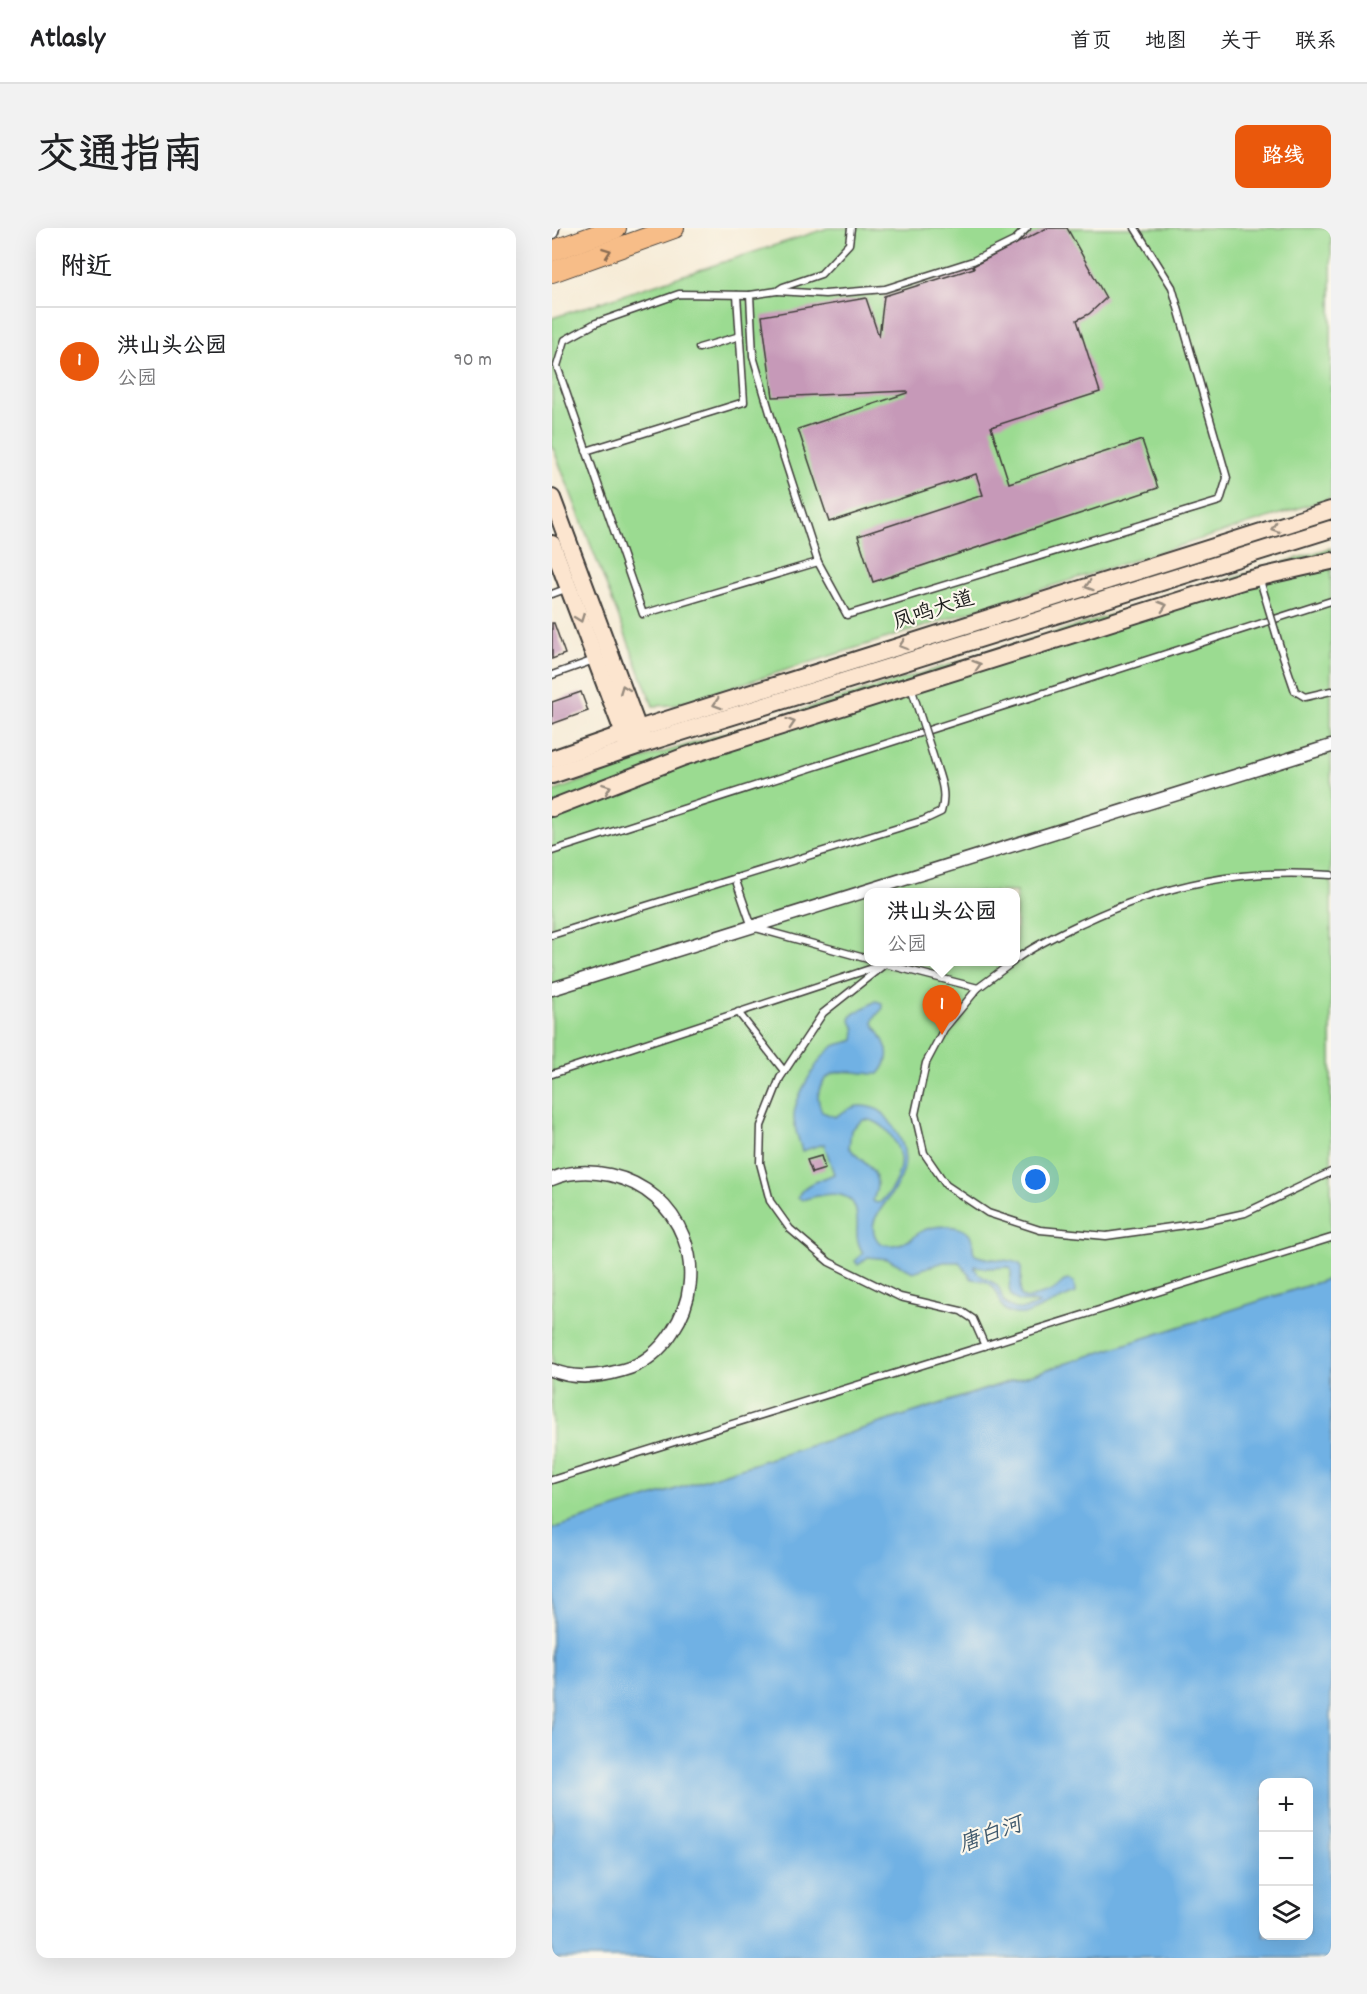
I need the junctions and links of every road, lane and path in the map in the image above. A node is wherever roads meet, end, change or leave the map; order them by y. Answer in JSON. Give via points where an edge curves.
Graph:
{"nodes":[{"id":1,"x":616,"y":228,"type":"edge"},
{"id":2,"x":674,"y":228,"type":"edge"},
{"id":3,"x":851,"y":228,"type":"edge"},
{"id":4,"x":1027,"y":228,"type":"edge"},
{"id":5,"x":1135,"y":228,"type":"edge"},
{"id":6,"x":552,"y":250,"type":"edge"},
{"id":7,"x":552,"y":272,"type":"edge"},
{"id":8,"x":777,"y":291,"type":"junction"},
{"id":9,"x":737,"y":295,"type":"junction"},
{"id":10,"x":750,"y":295,"type":"junction"},
{"id":11,"x":740,"y":336,"type":"junction"},
{"id":12,"x":699,"y":348,"type":"dead end"},
{"id":13,"x":586,"y":451,"type":"junction"},
{"id":14,"x":552,"y":498,"type":"edge"},
{"id":15,"x":1331,"y":510,"type":"edge"},
{"id":16,"x":1331,"y":529,"type":"edge"},
{"id":17,"x":552,"y":544,"type":"edge"},
{"id":18,"x":1331,"y":561,"type":"edge"},
{"id":19,"x":818,"y":562,"type":"junction"},
{"id":20,"x":1258,"y":577,"type":"junction"},
{"id":21,"x":569,"y":588,"type":"junction"},
{"id":22,"x":552,"y":594,"type":"edge"},
{"id":23,"x":1331,"y":602,"type":"edge"},
{"id":24,"x":596,"y":659,"type":"junction"},
{"id":25,"x":552,"y":675,"type":"edge"},
{"id":26,"x":910,"y":686,"type":"junction"},
{"id":27,"x":1331,"y":691,"type":"edge"},
{"id":28,"x":634,"y":739,"type":"junction"},
{"id":29,"x":1331,"y":746,"type":"edge"},
{"id":30,"x":552,"y":759,"type":"edge"},
{"id":31,"x":552,"y":775,"type":"edge"},
{"id":32,"x":552,"y":808,"type":"edge"},
{"id":33,"x":552,"y":850,"type":"edge"},
{"id":34,"x":1331,"y":875,"type":"edge"},
{"id":35,"x":735,"y":879,"type":"junction"},
{"id":36,"x":877,"y":888,"type":"edge"},
{"id":37,"x":864,"y":892,"type":"edge"},
{"id":38,"x":752,"y":927,"type":"junction"},
{"id":39,"x":552,"y":936,"type":"edge"},
{"id":40,"x":1020,"y":956,"type":"edge"},
{"id":41,"x":864,"y":958,"type":"edge"},
{"id":42,"x":879,"y":966,"type":"edge"},
{"id":43,"x":882,"y":966,"type":"edge"},
{"id":44,"x":893,"y":966,"type":"edge"},
{"id":45,"x":1006,"y":966,"type":"edge"},
{"id":46,"x":978,"y":988,"type":"junction"},
{"id":47,"x":552,"y":989,"type":"edge"},
{"id":48,"x":738,"y":1012,"type":"junction"},
{"id":49,"x":784,"y":1071,"type":"junction"},
{"id":50,"x":552,"y":1074,"type":"edge"},
{"id":51,"x":1331,"y":1172,"type":"edge"},
{"id":52,"x":552,"y":1179,"type":"edge"},
{"id":53,"x":1331,"y":1238,"type":"edge"},
{"id":54,"x":985,"y":1346,"type":"junction"},
{"id":55,"x":552,"y":1370,"type":"edge"},
{"id":56,"x":552,"y":1480,"type":"edge"}],
"edges":[{"from":1,"to":6,"type":"main road"},
{"from":7,"to":2,"type":"main road","one_way":true},
{"from":3,"to":8,"type":"lane","via":[[849,244],[821,274]]},
{"from":4,"to":8,"type":"lane","via":[[1014,241],[973,261],[885,289],[825,294]]},
{"from":5,"to":19,"type":"lane","via":[[1172,287],[1227,478],[1220,501],[847,615]]},
{"from":8,"to":10,"type":"lane"},
{"from":9,"to":10,"type":"lane"},
{"from":9,"to":11,"type":"lane"},
{"from":9,"to":13,"type":"lane","via":[[679,294],[596,323],[565,340],[557,366]]},
{"from":10,"to":19,"type":"lane","via":[[753,356]]},
{"from":11,"to":12,"type":"lane"},
{"from":11,"to":13,"type":"lane","via":[[744,402]]},
{"from":13,"to":19,"type":"lane","via":[[643,614]]},
{"from":28,"to":14,"type":"main road","one_way":true},
{"from":15,"to":28,"type":"main road","name":"凤鸣大道","one_way":true},
{"from":16,"to":28,"type":"main road","name":"凤鸣大道"},
{"from":17,"to":21,"type":"main road"},
{"from":18,"to":20,"type":"main road"},
{"from":26,"to":20,"type":"main road","one_way":true},
{"from":20,"to":27,"type":"lane","bridge":true,"via":[[1295,691],[1305,697]]},
{"from":21,"to":22,"type":"lane"},
{"from":21,"to":24,"type":"main road","one_way":true},
{"from":23,"to":33,"type":"lane"},
{"from":24,"to":25,"type":"lane"},
{"from":24,"to":28,"type":"main road"},
{"from":32,"to":26,"type":"main road","one_way":true,"via":[[683,757]]},
{"from":26,"to":35,"type":"lane","bridge":true,"via":[[944,790],[941,812]]},
{"from":28,"to":30,"type":"main road","name":"凤鸣大道"},
{"from":28,"to":31,"type":"main road","name":"凤鸣大道"},
{"from":29,"to":36,"type":"street"},
{"from":34,"to":40,"type":"lane","via":[[1248,875],[1183,886],[1108,911]]},
{"from":35,"to":38,"type":"lane"},
{"from":35,"to":39,"type":"lane"},
{"from":37,"to":38,"type":"street"},
{"from":38,"to":41,"type":"lane"},
{"from":38,"to":47,"type":"street"},
{"from":42,"to":48,"type":"lane"},
{"from":43,"to":49,"type":"lane","via":[[823,1013]]},
{"from":44,"to":46,"type":"lane"},
{"from":45,"to":46,"type":"lane"},
{"from":46,"to":51,"type":"lane","via":[[944,1029],[926,1063],[915,1114],[924,1153],[946,1185],[988,1213],[1040,1230],[1106,1236],[1245,1214]]},
{"from":48,"to":49,"type":"lane"},
{"from":48,"to":50,"type":"lane"},
{"from":49,"to":54,"type":"lane","via":[[761,1126],[760,1163],[770,1201],[790,1229],[832,1265],[900,1297],[961,1311],[973,1319]]},
{"from":52,"to":55,"type":"street","via":[[594,1172],[625,1179],[653,1194],[674,1218],[688,1247],[691,1282],[682,1317],[663,1346],[636,1366],[600,1377],[564,1375]]},
{"from":53,"to":54,"type":"lane"},
{"from":54,"to":56,"type":"lane"}]}
